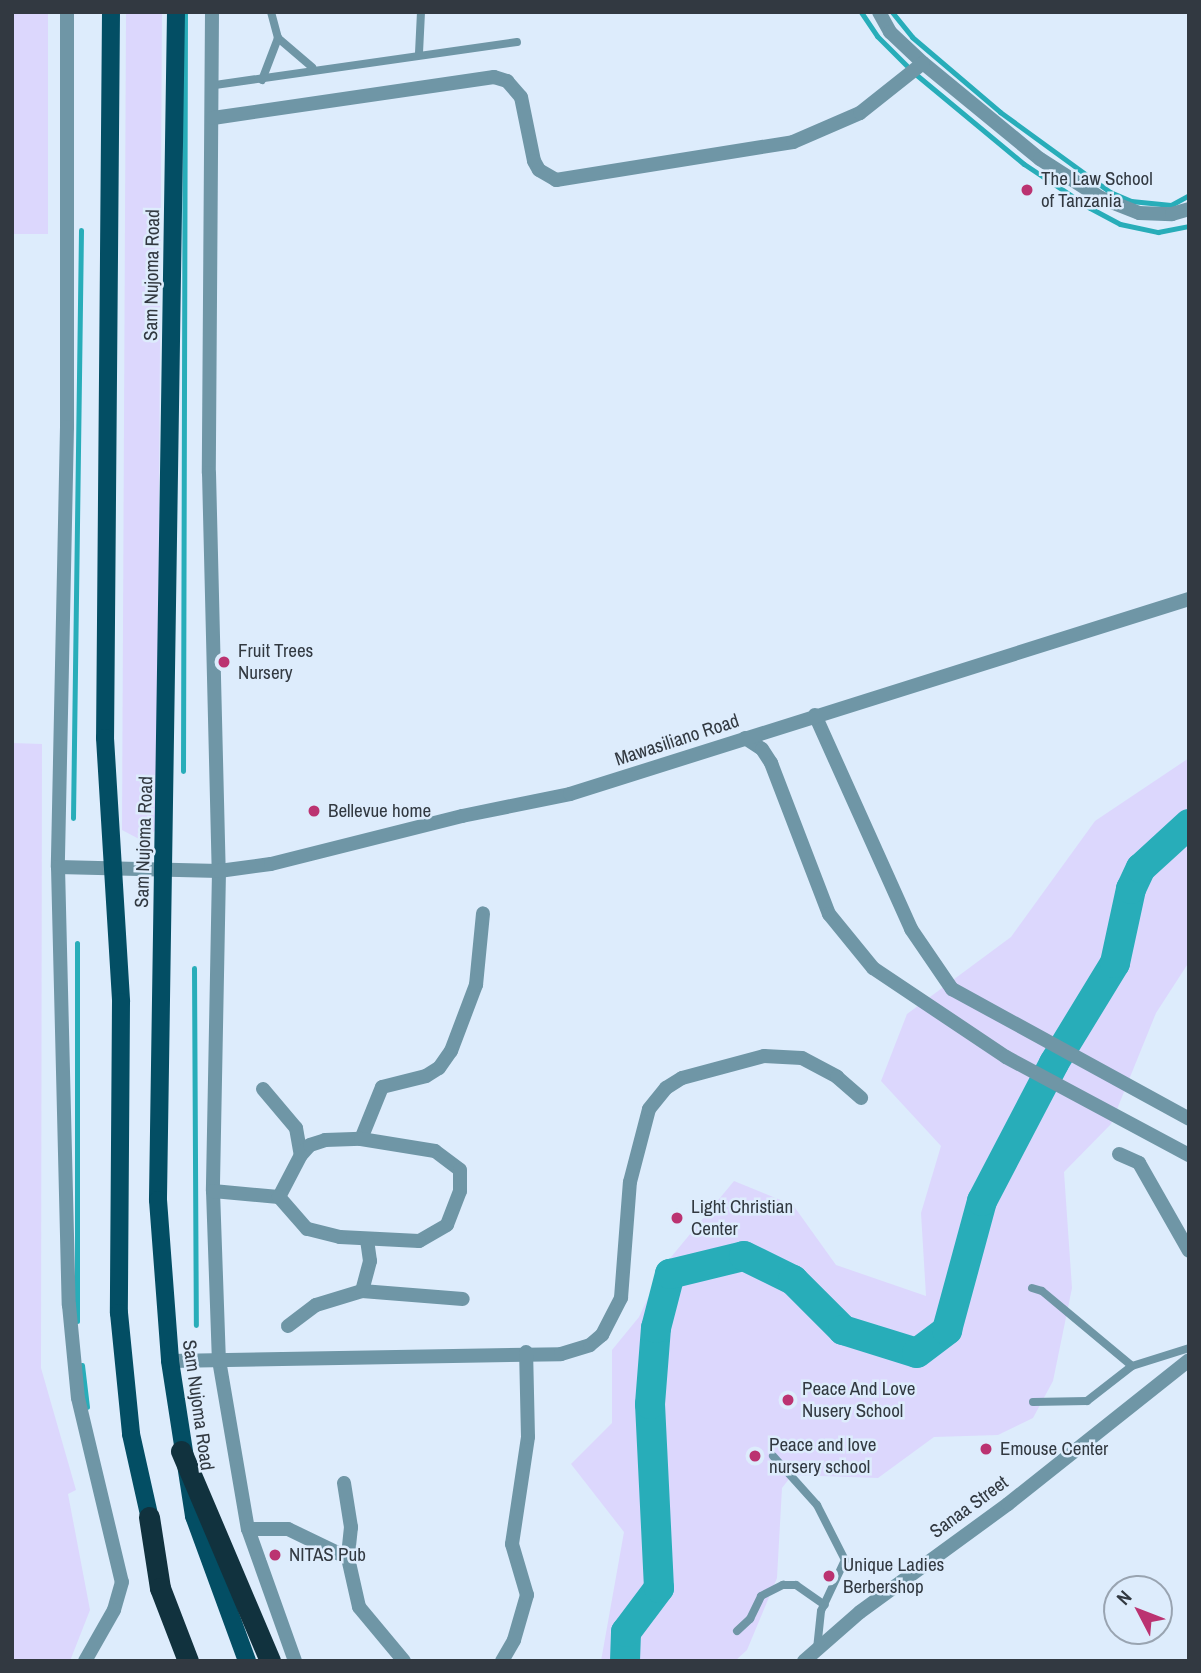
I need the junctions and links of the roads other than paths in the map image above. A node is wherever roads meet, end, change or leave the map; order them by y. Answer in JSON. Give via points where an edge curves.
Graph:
{"nodes":[{"id":1,"x":67,"y":12,"type":"edge"},
{"id":2,"x":111,"y":12,"type":"edge"},
{"id":3,"x":176,"y":12,"type":"edge"},
{"id":4,"x":212,"y":12,"type":"edge"},
{"id":5,"x":271,"y":12,"type":"edge"},
{"id":6,"x":421,"y":12,"type":"edge"},
{"id":7,"x":878,"y":12,"type":"edge"},
{"id":8,"x":278,"y":38,"type":"junction"},
{"id":9,"x":517,"y":42,"type":"dead end"},
{"id":10,"x":419,"y":53,"type":"junction"},
{"id":11,"x":923,"y":63,"type":"junction"},
{"id":12,"x":315,"y":68,"type":"junction"},
{"id":13,"x":262,"y":80,"type":"junction"},
{"id":14,"x":215,"y":85,"type":"junction"},
{"id":15,"x":213,"y":118,"type":"junction"},
{"id":16,"x":1189,"y":209,"type":"edge"},
{"id":17,"x":1189,"y":599,"type":"edge"},
{"id":18,"x":814,"y":715,"type":"junction"},
{"id":19,"x":745,"y":738,"type":"junction"},
{"id":20,"x":58,"y":867,"type":"junction"},
{"id":21,"x":112,"y":867,"type":"junction"},
{"id":22,"x":166,"y":869,"type":"junction"},
{"id":23,"x":219,"y":871,"type":"junction"},
{"id":24,"x":484,"y":913,"type":"dead end"},
{"id":25,"x":263,"y":1089,"type":"dead end"},
{"id":26,"x":861,"y":1098,"type":"dead end"},
{"id":27,"x":1189,"y":1119,"type":"edge"},
{"id":28,"x":361,"y":1139,"type":"junction"},
{"id":29,"x":1119,"y":1154,"type":"dead end"},
{"id":30,"x":1189,"y":1155,"type":"edge"},
{"id":31,"x":301,"y":1156,"type":"junction"},
{"id":32,"x":213,"y":1191,"type":"junction"},
{"id":33,"x":279,"y":1197,"type":"junction"},
{"id":34,"x":367,"y":1239,"type":"junction"},
{"id":35,"x":1189,"y":1251,"type":"edge"},
{"id":36,"x":1032,"y":1288,"type":"dead end"},
{"id":37,"x":362,"y":1291,"type":"junction"},
{"id":38,"x":463,"y":1299,"type":"dead end"},
{"id":39,"x":288,"y":1325,"type":"dead end"},
{"id":40,"x":1189,"y":1348,"type":"edge"},
{"id":41,"x":526,"y":1352,"type":"junction"},
{"id":42,"x":219,"y":1360,"type":"junction"},
{"id":43,"x":1189,"y":1360,"type":"edge"},
{"id":44,"x":170,"y":1362,"type":"junction"},
{"id":45,"x":1132,"y":1366,"type":"junction"},
{"id":46,"x":1033,"y":1402,"type":"dead end"},
{"id":47,"x":181,"y":1451,"type":"junction"},
{"id":48,"x":773,"y":1456,"type":"dead end"},
{"id":49,"x":344,"y":1483,"type":"dead end"},
{"id":50,"x":149,"y":1517,"type":"junction"},
{"id":51,"x":248,"y":1529,"type":"junction"},
{"id":52,"x":348,"y":1558,"type":"junction"},
{"id":53,"x":825,"y":1605,"type":"junction"},
{"id":54,"x":737,"y":1631,"type":"dead end"},
{"id":55,"x":817,"y":1649,"type":"junction"},
{"id":56,"x":85,"y":1661,"type":"edge"},
{"id":57,"x":188,"y":1661,"type":"edge"},
{"id":58,"x":197,"y":1661,"type":"edge"},
{"id":59,"x":247,"y":1661,"type":"edge"},
{"id":60,"x":270,"y":1661,"type":"edge"},
{"id":61,"x":295,"y":1661,"type":"edge"},
{"id":62,"x":404,"y":1661,"type":"edge"},
{"id":63,"x":502,"y":1661,"type":"edge"},
{"id":64,"x":804,"y":1661,"type":"edge"}],
"edges":[{"from":1,"to":20,"type":"street","via":[[67,427]]},
{"from":2,"to":21,"type":"main road","name":"Sam Nujoma Road","via":[[105,738]]},
{"from":3,"to":22,"type":"main road","name":"Sam Nujoma Road"},
{"from":4,"to":14,"type":"street"},
{"from":5,"to":8,"type":"lane"},
{"from":6,"to":10,"type":"lane"},
{"from":7,"to":11,"type":"street","via":[[890,32]]},
{"from":8,"to":12,"type":"lane","via":[[304,65]]},
{"from":8,"to":13,"type":"lane"},
{"from":9,"to":10,"type":"lane"},
{"from":10,"to":12,"type":"lane"},
{"from":11,"to":15,"type":"street","via":[[860,113],[793,142],[556,180],[539,170],[534,161],[521,97],[507,81],[494,77]]},
{"from":11,"to":16,"type":"street","via":[[1040,159],[1101,198],[1139,212],[1172,214]]},
{"from":12,"to":13,"type":"lane"},
{"from":13,"to":14,"type":"lane"},
{"from":14,"to":15,"type":"street"},
{"from":15,"to":23,"type":"street","via":[[208,210],[209,460]]},
{"from":17,"to":18,"type":"street","name":"Mawasiliano Road"},
{"from":18,"to":19,"type":"street","name":"Mawasiliano Road"},
{"from":18,"to":27,"type":"street","via":[[911,929],[953,989],[1018,1029]]},
{"from":19,"to":23,"type":"street","name":"Mawasiliano Road","via":[[570,794],[271,864]]},
{"from":19,"to":30,"type":"street","via":[[762,749],[771,763],[829,914],[873,968],[1006,1057]]},
{"from":20,"to":21,"type":"street","name":"Mawasiliano Road"},
{"from":20,"to":56,"type":"street","via":[[72,1352],[92,1466],[122,1582],[114,1610]]},
{"from":21,"to":22,"type":"street","name":"Mawasiliano Road"},
{"from":21,"to":50,"type":"main road","name":"Sam Nujoma Road","via":[[121,1002],[121,1354]]},
{"from":22,"to":23,"type":"street","name":"Mawasiliano Road"},
{"from":22,"to":44,"type":"main road","name":"Sam Nujoma Road","via":[[158,994],[158,1200]]},
{"from":23,"to":32,"type":"street"},
{"from":24,"to":28,"type":"street","via":[[476,985],[451,1051],[439,1068],[426,1076],[382,1087]]},
{"from":25,"to":31,"type":"street","via":[[296,1128]]},
{"from":26,"to":41,"type":"street","via":[[837,1077],[802,1058],[764,1056],[682,1079],[666,1088],[649,1109],[636,1151],[625,1284],[611,1322],[590,1345],[561,1354]]},
{"from":28,"to":31,"type":"street","via":[[318,1141]]},
{"from":28,"to":34,"type":"street","via":[[435,1151],[460,1170],[460,1191],[453,1210],[434,1235],[401,1242]]},
{"from":29,"to":35,"type":"street","via":[[1139,1163]]},
{"from":31,"to":33,"type":"street"},
{"from":32,"to":33,"type":"street"},
{"from":32,"to":42,"type":"street"},
{"from":33,"to":34,"type":"street","via":[[307,1229]]},
{"from":34,"to":37,"type":"street","via":[[370,1261]]},
{"from":36,"to":45,"type":"lane","via":[[1042,1291]]},
{"from":37,"to":38,"type":"street"},
{"from":37,"to":39,"type":"street","via":[[316,1305]]},
{"from":40,"to":45,"type":"lane"},
{"from":41,"to":42,"type":"street"},
{"from":41,"to":63,"type":"street","via":[[528,1437],[512,1544],[527,1595],[514,1640]]},
{"from":42,"to":44,"type":"street"},
{"from":42,"to":51,"type":"street"},
{"from":43,"to":55,"type":"street","name":"Sanaa Street"},
{"from":44,"to":47,"type":"main road","name":"Sam Nujoma Road"},
{"from":45,"to":46,"type":"lane","via":[[1087,1401]]},
{"from":47,"to":59,"type":"main road","name":"Sam Nujoma Road","via":[[194,1516]]},
{"from":47,"to":60,"type":"highway"},
{"from":48,"to":53,"type":"lane","via":[[817,1505],[845,1560]]},
{"from":49,"to":52,"type":"street","via":[[351,1527]]},
{"from":50,"to":57,"type":"highway","via":[[160,1588]]},
{"from":50,"to":58,"type":"main road","name":"Sam Nujoma Road"},
{"from":51,"to":52,"type":"street","via":[[288,1529]]},
{"from":51,"to":61,"type":"street"},
{"from":52,"to":62,"type":"street","via":[[359,1607]]},
{"from":53,"to":54,"type":"lane","via":[[796,1585],[783,1585],[761,1596],[750,1619]]},
{"from":53,"to":55,"type":"lane"},
{"from":55,"to":64,"type":"street","name":"Sanaa Street"}]}
